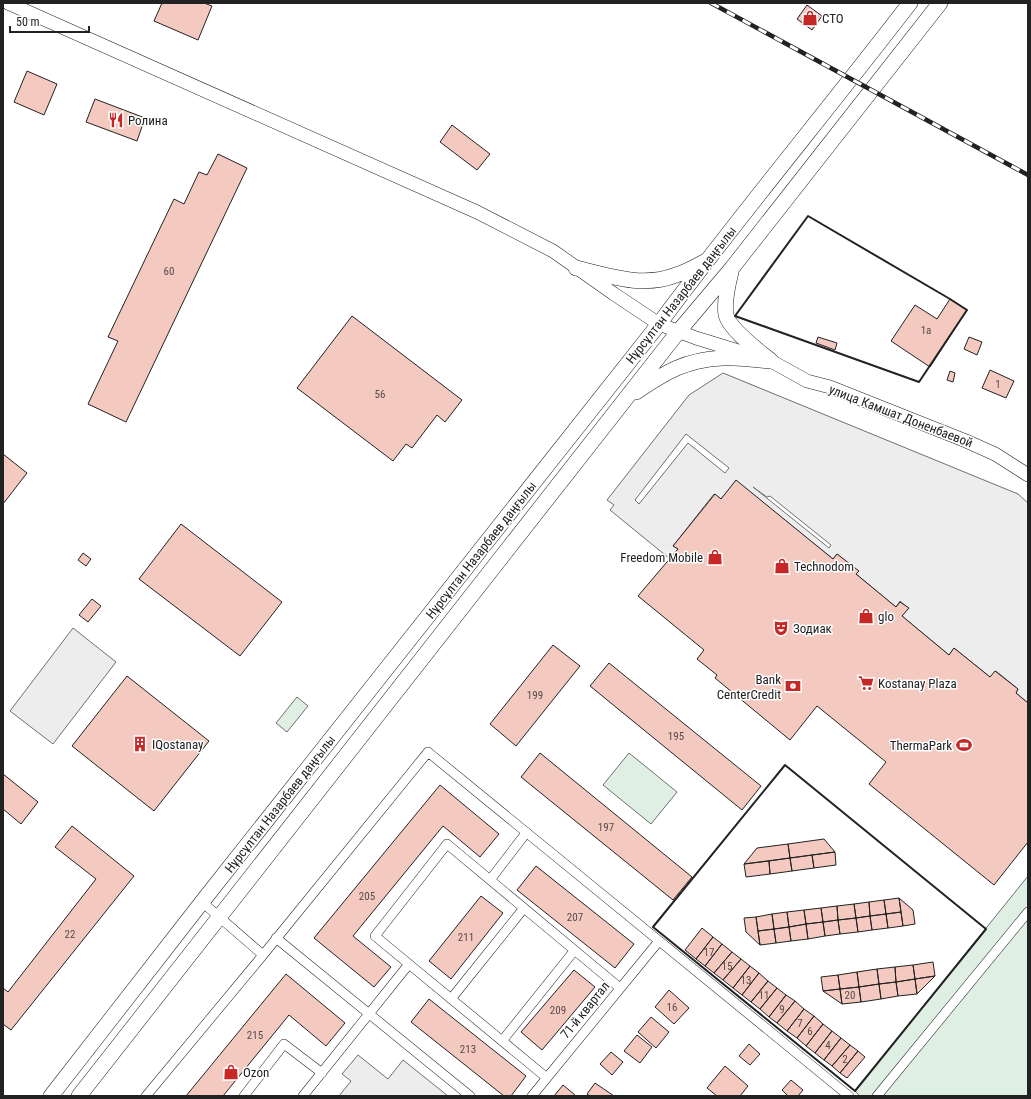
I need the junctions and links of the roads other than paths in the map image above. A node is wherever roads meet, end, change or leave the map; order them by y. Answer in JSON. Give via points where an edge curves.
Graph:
{"nodes":[{"id":1,"x":8,"y":3,"type":"edge"},
{"id":2,"x":910,"y":3,"type":"edge"},
{"id":3,"x":940,"y":3,"type":"edge"},
{"id":4,"x":705,"y":262,"type":"junction"},
{"id":5,"x":576,"y":268,"type":"junction"},
{"id":6,"x":732,"y":268,"type":"junction"},
{"id":7,"x":659,"y":324,"type":"junction"},
{"id":8,"x":678,"y":332,"type":"junction"},
{"id":9,"x":771,"y":361,"type":"junction"},
{"id":10,"x":625,"y":399,"type":"junction"},
{"id":11,"x":1028,"y":475,"type":"edge"},
{"id":12,"x":526,"y":833,"type":"junction"},
{"id":13,"x":490,"y":880,"type":"junction"},
{"id":14,"x":202,"y":902,"type":"junction"},
{"id":15,"x":524,"y":908,"type":"junction"},
{"id":16,"x":1028,"y":912,"type":"edge"},
{"id":17,"x":219,"y":917,"type":"junction"},
{"id":18,"x":276,"y":938,"type":"junction"},
{"id":19,"x":659,"y":941,"type":"junction"},
{"id":20,"x":574,"y":951,"type":"junction"},
{"id":21,"x":263,"y":955,"type":"junction"},
{"id":22,"x":409,"y":964,"type":"junction"},
{"id":23,"x":620,"y":988,"type":"junction"},
{"id":24,"x":451,"y":999,"type":"junction"},
{"id":25,"x":369,"y":1014,"type":"junction"},
{"id":26,"x":502,"y":1041,"type":"junction"},
{"id":27,"x":322,"y":1073,"type":"junction"},
{"id":28,"x":547,"y":1078,"type":"junction"},
{"id":29,"x":839,"y":1093,"type":"edge"},
{"id":30,"x":51,"y":1096,"type":"edge"},
{"id":31,"x":79,"y":1096,"type":"edge"},
{"id":32,"x":146,"y":1096,"type":"edge"},
{"id":33,"x":244,"y":1096,"type":"edge"},
{"id":34,"x":303,"y":1096,"type":"edge"},
{"id":35,"x":470,"y":1096,"type":"edge"},
{"id":36,"x":532,"y":1096,"type":"edge"},
{"id":37,"x":850,"y":1096,"type":"edge"},
{"id":38,"x":877,"y":1096,"type":"edge"}],
"edges":[{"from":1,"to":5,"type":"street","name":"улица Камшат Доненбаевой","via":[[477,212],[554,251]]},
{"from":2,"to":4,"type":"main road","name":"Нұрсұлтан Назарбаев даңғылы"},
{"from":3,"to":6,"type":"main road","name":"Нұрсұлтан Назарбаев даңғылы"},
{"from":4,"to":5,"type":"main road","via":[[676,275],[648,281],[622,279]]},
{"from":4,"to":7,"type":"main road","name":"Нұрсұлтан Назарбаев даңғылы"},
{"from":5,"to":7,"type":"street","name":"улица Камшат Доненбаевой"},
{"from":6,"to":8,"type":"main road","name":"Нұрсұлтан Назарбаев даңғылы"},
{"from":6,"to":9,"type":"main road","via":[[726,294],[726,315],[737,332]]},
{"from":7,"to":8,"type":"street","name":"улица Камшат Доненбаевой"},
{"from":7,"to":14,"type":"main road","name":"Нұрсұлтан Назарбаев даңғылы"},
{"from":8,"to":9,"type":"street","name":"улица Камшат Доненбаевой"},
{"from":8,"to":10,"type":"main road","name":"Нұрсұлтан Назарбаев даңғылы"},
{"from":9,"to":10,"type":"main road","via":[[723,358],[686,364],[660,376]]},
{"from":9,"to":11,"type":"street","name":"улица Камшат Доненбаевой","via":[[807,381],[830,387],[966,441],[995,454]]},
{"from":10,"to":17,"type":"main road","name":"Нұрсұлтан Назарбаев даңғылы"},
{"from":12,"to":13,"type":"street"},
{"from":12,"to":18,"type":"street","via":[[428,752]]},
{"from":12,"to":19,"type":"street"},
{"from":13,"to":15,"type":"street"},
{"from":13,"to":22,"type":"street","via":[[447,844],[375,936]]},
{"from":14,"to":17,"type":"street"},
{"from":14,"to":30,"type":"main road","name":"Нұрсұлтан Назарбаев даңғылы"},
{"from":15,"to":20,"type":"street"},
{"from":15,"to":24,"type":"street"},
{"from":16,"to":38,"type":"street"},
{"from":17,"to":21,"type":"street"},
{"from":17,"to":31,"type":"main road","name":"Нұрсұлтан Назарбаев даңғылы"},
{"from":18,"to":21,"type":"street"},
{"from":18,"to":25,"type":"street"},
{"from":19,"to":23,"type":"street","name":"71-й квартал"},
{"from":19,"to":29,"type":"street"},
{"from":20,"to":23,"type":"street"},
{"from":20,"to":26,"type":"street"},
{"from":21,"to":32,"type":"street"},
{"from":22,"to":24,"type":"street"},
{"from":22,"to":25,"type":"street"},
{"from":23,"to":28,"type":"street","name":"71-й квартал"},
{"from":24,"to":26,"type":"street"},
{"from":25,"to":27,"type":"street"},
{"from":25,"to":35,"type":"street"},
{"from":26,"to":28,"type":"street"},
{"from":27,"to":33,"type":"street","via":[[284,1044]]},
{"from":27,"to":34,"type":"street"},
{"from":28,"to":36,"type":"street","name":"71-й квартал"},
{"from":29,"to":37,"type":"street"}]}
